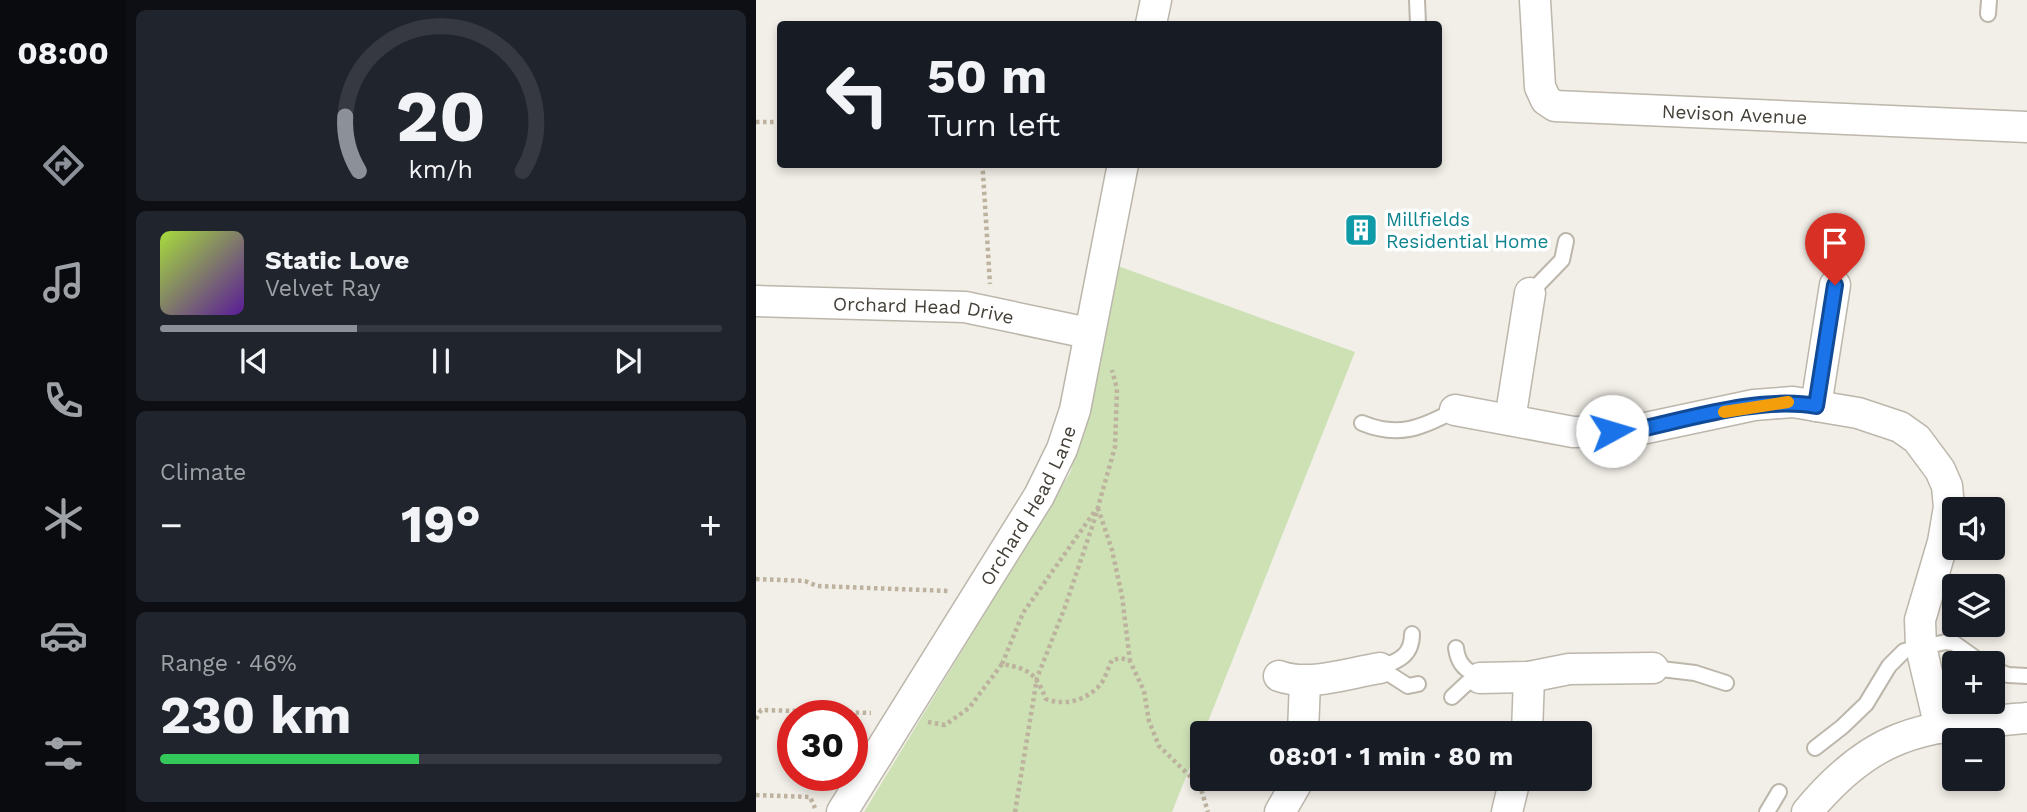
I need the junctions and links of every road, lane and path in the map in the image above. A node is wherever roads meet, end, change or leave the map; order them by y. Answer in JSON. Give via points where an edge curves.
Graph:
{"nodes":[{"id":1,"x":1156,"y":0,"type":"edge"},
{"id":2,"x":1417,"y":0,"type":"edge"},
{"id":3,"x":1535,"y":0,"type":"edge"},
{"id":4,"x":1152,"y":21,"type":"edge"},
{"id":5,"x":1418,"y":21,"type":"edge"},
{"id":6,"x":756,"y":122,"type":"edge"},
{"id":7,"x":777,"y":122,"type":"edge"},
{"id":8,"x":2027,"y":127,"type":"edge"},
{"id":9,"x":982,"y":168,"type":"edge"},
{"id":10,"x":1122,"y":168,"type":"edge"},
{"id":11,"x":1566,"y":241,"type":"dead end"},
{"id":12,"x":1835,"y":285,"type":"dead end"},
{"id":13,"x":1530,"y":293,"type":"joint"},
{"id":14,"x":756,"y":300,"type":"edge"},
{"id":15,"x":992,"y":313,"type":"junction"},
{"id":16,"x":1087,"y":343,"type":"junction"},
{"id":17,"x":1816,"y":406,"type":"junction"},
{"id":18,"x":1455,"y":410,"type":"joint"},
{"id":19,"x":1510,"y":420,"type":"junction"},
{"id":20,"x":1362,"y":423,"type":"dead end"},
{"id":21,"x":1098,"y":507,"type":"junction"},
{"id":22,"x":756,"y":579,"type":"edge"},
{"id":23,"x":979,"y":593,"type":"junction"},
{"id":24,"x":1412,"y":634,"type":"dead end"},
{"id":25,"x":1921,"y":647,"type":"junction"},
{"id":26,"x":1456,"y":648,"type":"dead end"},
{"id":27,"x":1965,"y":651,"type":"edge"},
{"id":28,"x":1130,"y":661,"type":"junction"},
{"id":29,"x":1002,"y":664,"type":"junction"},
{"id":30,"x":1380,"y":668,"type":"junction"},
{"id":31,"x":1653,"y":668,"type":"joint"},
{"id":32,"x":2005,"y":674,"type":"edge"},
{"id":33,"x":2027,"y":676,"type":"edge"},
{"id":34,"x":1528,"y":677,"type":"junction"},
{"id":35,"x":1037,"y":678,"type":"junction"},
{"id":36,"x":1480,"y":678,"type":"junction"},
{"id":37,"x":1726,"y":683,"type":"dead end"},
{"id":38,"x":1418,"y":684,"type":"dead end"},
{"id":39,"x":1452,"y":697,"type":"dead end"},
{"id":40,"x":903,"y":714,"type":"junction"},
{"id":41,"x":2027,"y":718,"type":"edge"},
{"id":42,"x":756,"y":719,"type":"edge"},
{"id":43,"x":1301,"y":721,"type":"edge"},
{"id":44,"x":1527,"y":721,"type":"edge"},
{"id":45,"x":1940,"y":728,"type":"junction"},
{"id":46,"x":1815,"y":748,"type":"dead end"},
{"id":47,"x":1292,"y":791,"type":"edge"},
{"id":48,"x":1512,"y":791,"type":"edge"},
{"id":49,"x":1779,"y":792,"type":"dead end"},
{"id":50,"x":756,"y":795,"type":"edge"},
{"id":51,"x":817,"y":812,"type":"edge"},
{"id":52,"x":842,"y":812,"type":"edge"},
{"id":53,"x":1015,"y":812,"type":"edge"},
{"id":54,"x":1208,"y":812,"type":"edge"},
{"id":55,"x":1280,"y":812,"type":"edge"},
{"id":56,"x":1507,"y":812,"type":"edge"},
{"id":57,"x":1767,"y":812,"type":"edge"},
{"id":58,"x":1807,"y":812,"type":"edge"}],
"edges":[{"from":1,"to":4,"type":"street"},
{"from":2,"to":5,"type":"lane"},
{"from":3,"to":8,"type":"street","name":"Nevison Avenue","via":[[1540,87],[1555,106]]},
{"from":6,"to":7,"type":"path"},
{"from":9,"to":15,"type":"path"},
{"from":10,"to":16,"type":"street","name":"Orchard Head Lane"},
{"from":11,"to":13,"type":"lane","via":[[1562,260]]},
{"from":12,"to":17,"type":"street"},
{"from":13,"to":19,"type":"street"},
{"from":14,"to":15,"type":"street","name":"Orchard Head Drive","via":[[965,307]]},
{"from":15,"to":16,"type":"street","name":"Orchard Head Drive"},
{"from":16,"to":21,"type":"path","via":[[1112,369],[1117,389],[1115,447]]},
{"from":16,"to":23,"type":"street","name":"Orchard Head Lane","via":[[1062,449],[1040,496]]},
{"from":17,"to":19,"type":"street","via":[[1793,402],[1754,405],[1632,431],[1573,432]]},
{"from":17,"to":25,"type":"street","via":[[1900,427],[1917,439],[1947,486],[1949,507],[1920,620]]},
{"from":18,"to":19,"type":"street"},
{"from":18,"to":20,"type":"lane","via":[[1424,426],[1377,430]]},
{"from":21,"to":28,"type":"path","via":[[1122,596]]},
{"from":21,"to":29,"type":"path","via":[[1023,613]]},
{"from":21,"to":35,"type":"path"},
{"from":22,"to":23,"type":"path"},
{"from":23,"to":40,"type":"street","name":"Orchard Head Lane"},
{"from":24,"to":30,"type":"lane","via":[[1405,657]]},
{"from":25,"to":27,"type":"lane","via":[[1946,642]]},
{"from":25,"to":45,"type":"street"},
{"from":25,"to":46,"type":"lane","via":[[1904,651],[1866,704]]},
{"from":26,"to":36,"type":"lane","via":[[1465,669]]},
{"from":28,"to":35,"type":"path","via":[[1112,660],[1100,686],[1078,701],[1058,704],[1046,699]]},
{"from":28,"to":54,"type":"path","via":[[1144,691],[1159,746],[1200,786]]},
{"from":29,"to":35,"type":"path","via":[[1023,667]]},
{"from":29,"to":40,"type":"path","via":[[970,709],[945,725]]},
{"from":30,"to":38,"type":"lane","via":[[1408,686]]},
{"from":30,"to":43,"type":"street","via":[[1292,678]]},
{"from":31,"to":34,"type":"street","via":[[1569,669]]},
{"from":31,"to":37,"type":"lane","via":[[1695,673]]},
{"from":32,"to":33,"type":"lane"},
{"from":34,"to":36,"type":"street"},
{"from":34,"to":44,"type":"street"},
{"from":35,"to":53,"type":"path"},
{"from":36,"to":39,"type":"lane"},
{"from":40,"to":42,"type":"path","via":[[761,710]]},
{"from":40,"to":52,"type":"street","name":"Orchard Head Lane"},
{"from":41,"to":45,"type":"street"},
{"from":45,"to":58,"type":"street","via":[[1898,739],[1872,754],[1839,777]]},
{"from":47,"to":55,"type":"street"},
{"from":48,"to":56,"type":"street"},
{"from":49,"to":57,"type":"lane"},
{"from":50,"to":51,"type":"path","via":[[810,797]]}]}
